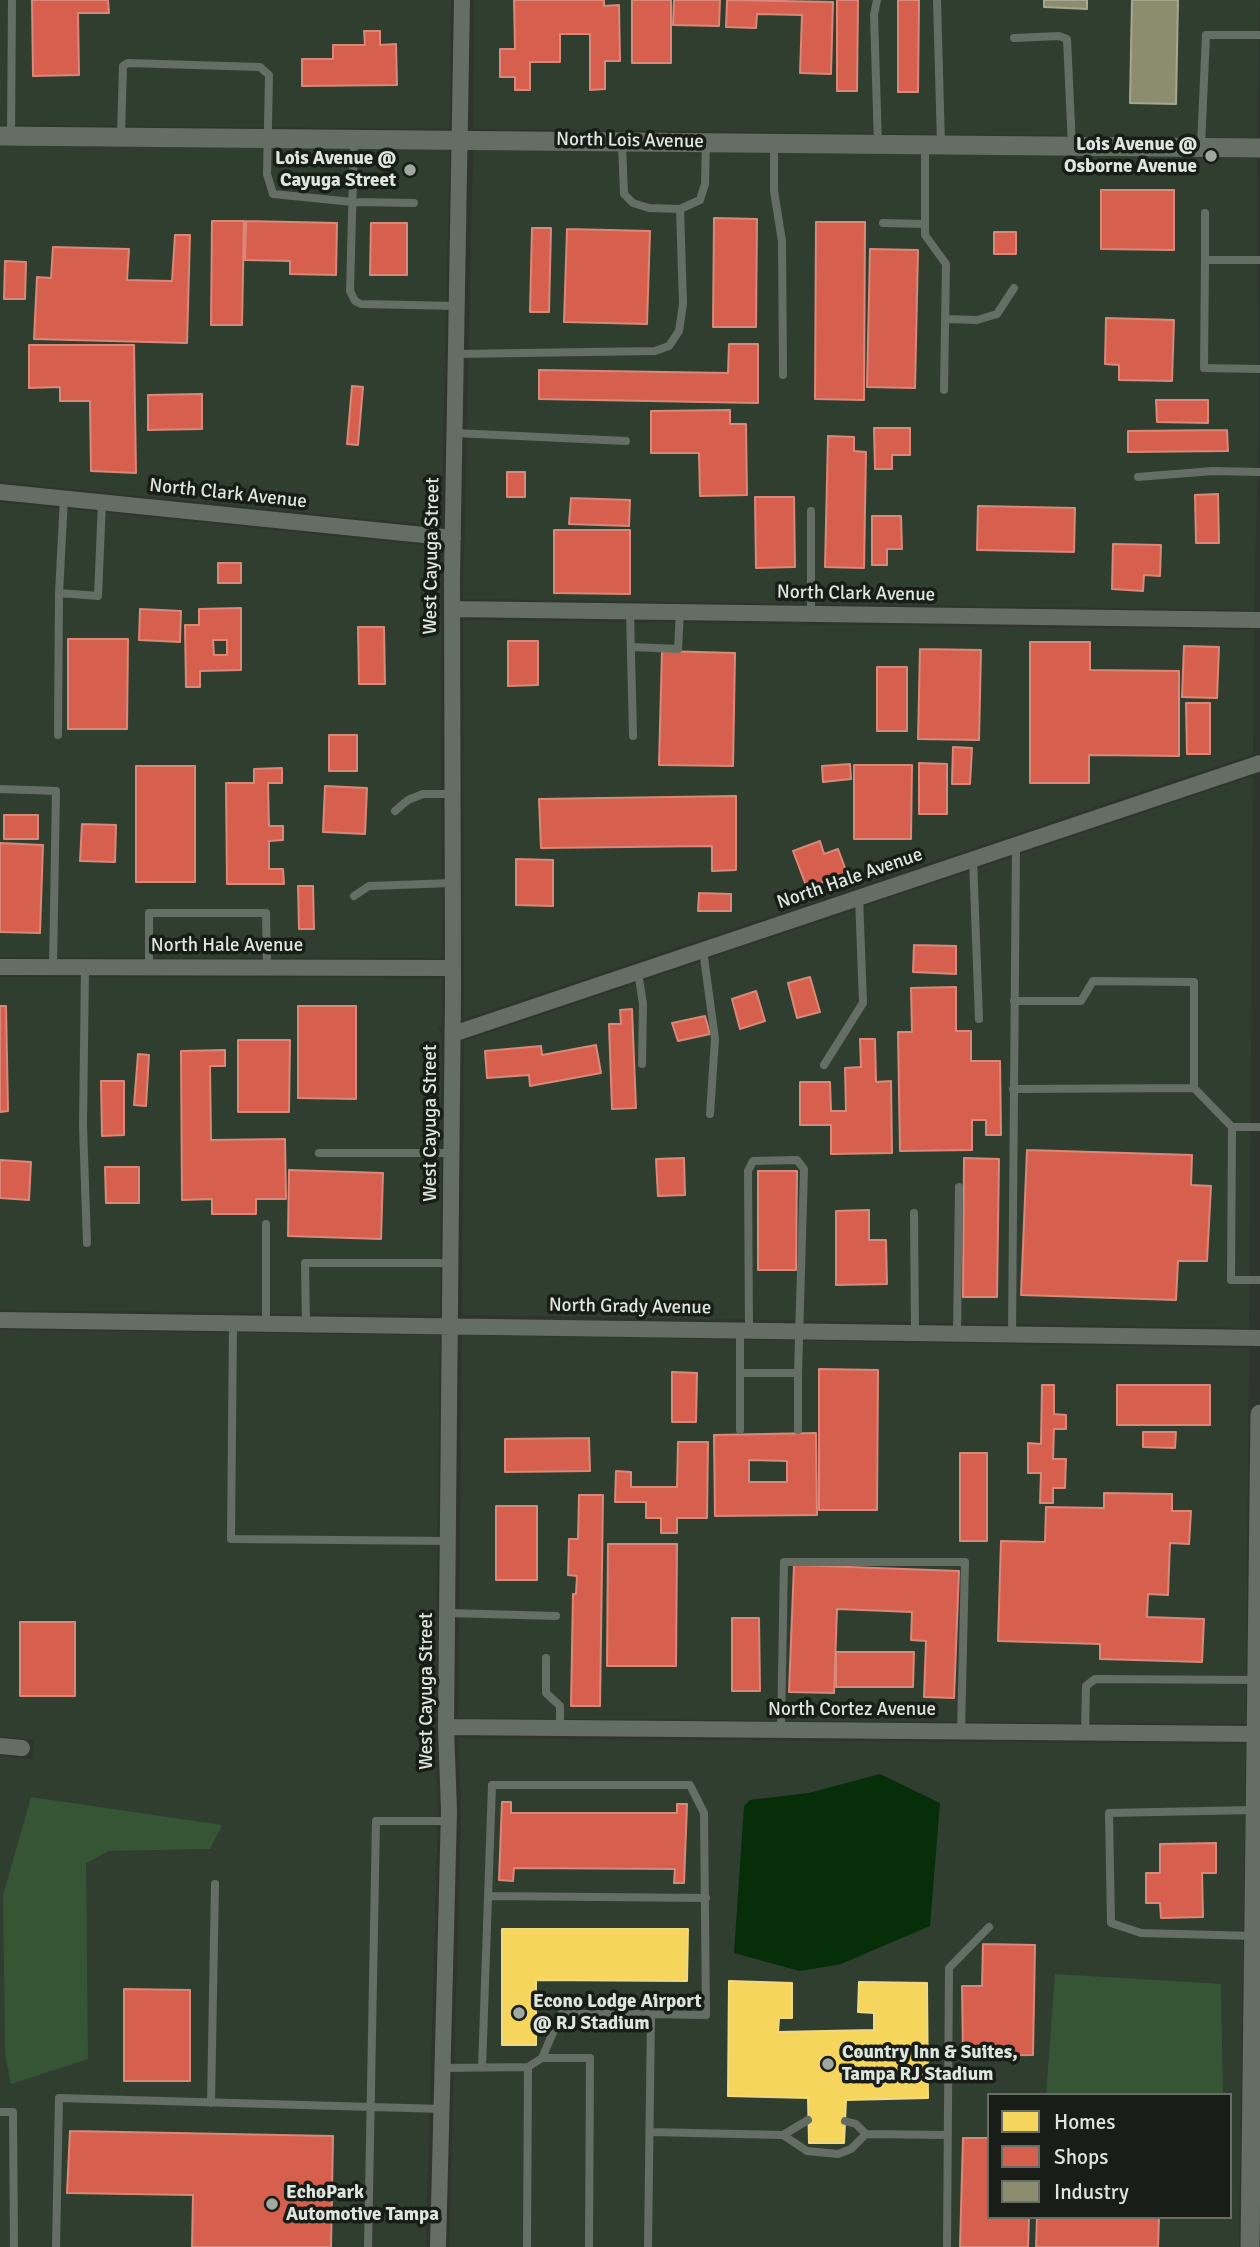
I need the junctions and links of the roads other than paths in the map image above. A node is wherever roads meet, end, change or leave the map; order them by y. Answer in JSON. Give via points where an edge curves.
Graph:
{"nodes":[{"id":1,"x":12,"y":0,"type":"edge"},
{"id":2,"x":462,"y":0,"type":"edge"},
{"id":3,"x":877,"y":0,"type":"edge"},
{"id":4,"x":937,"y":0,"type":"edge"},
{"id":5,"x":1260,"y":35,"type":"edge"},
{"id":6,"x":1014,"y":38,"type":"dead end"},
{"id":7,"x":5,"y":136,"type":"edge"},
{"id":8,"x":121,"y":136,"type":"junction"},
{"id":9,"x":268,"y":138,"type":"junction"},
{"id":10,"x":355,"y":138,"type":"junction"},
{"id":11,"x":462,"y":139,"type":"junction"},
{"id":12,"x":622,"y":141,"type":"junction"},
{"id":13,"x":706,"y":142,"type":"junction"},
{"id":14,"x":774,"y":142,"type":"junction"},
{"id":15,"x":878,"y":144,"type":"junction"},
{"id":16,"x":933,"y":144,"type":"junction"},
{"id":17,"x":1072,"y":146,"type":"junction"},
{"id":18,"x":1201,"y":147,"type":"junction"},
{"id":19,"x":1260,"y":148,"type":"edge"},
{"id":20,"x":353,"y":202,"type":"junction"},
{"id":21,"x":414,"y":202,"type":"dead end"},
{"id":22,"x":680,"y":209,"type":"junction"},
{"id":23,"x":1205,"y":213,"type":"dead end"},
{"id":24,"x":883,"y":223,"type":"dead end"},
{"id":25,"x":925,"y":224,"type":"junction"},
{"id":26,"x":1205,"y":260,"type":"junction"},
{"id":27,"x":1260,"y":260,"type":"edge"},
{"id":28,"x":1014,"y":288,"type":"dead end"},
{"id":29,"x":458,"y":306,"type":"junction"},
{"id":30,"x":946,"y":319,"type":"junction"},
{"id":31,"x":457,"y":354,"type":"junction"},
{"id":32,"x":1260,"y":369,"type":"edge"},
{"id":33,"x":783,"y":375,"type":"dead end"},
{"id":34,"x":944,"y":390,"type":"dead end"},
{"id":35,"x":455,"y":433,"type":"junction"},
{"id":36,"x":626,"y":441,"type":"dead end"},
{"id":37,"x":1260,"y":472,"type":"edge"},
{"id":38,"x":1138,"y":477,"type":"dead end"},
{"id":39,"x":0,"y":492,"type":"edge"},
{"id":40,"x":64,"y":498,"type":"junction"},
{"id":41,"x":102,"y":502,"type":"junction"},
{"id":42,"x":811,"y":511,"type":"dead end"},
{"id":43,"x":453,"y":538,"type":"junction"},
{"id":44,"x":59,"y":593,"type":"junction"},
{"id":45,"x":452,"y":609,"type":"junction"},
{"id":46,"x":629,"y":612,"type":"junction"},
{"id":47,"x":680,"y":612,"type":"junction"},
{"id":48,"x":811,"y":614,"type":"junction"},
{"id":49,"x":1260,"y":621,"type":"edge"},
{"id":50,"x":631,"y":647,"type":"junction"},
{"id":51,"x":58,"y":735,"type":"dead end"},
{"id":52,"x":634,"y":736,"type":"dead end"},
{"id":53,"x":1260,"y":763,"type":"edge"},
{"id":54,"x":0,"y":789,"type":"edge"},
{"id":55,"x":453,"y":794,"type":"junction"},
{"id":56,"x":395,"y":811,"type":"dead end"},
{"id":57,"x":1016,"y":845,"type":"junction"},
{"id":58,"x":973,"y":859,"type":"junction"},
{"id":59,"x":453,"y":883,"type":"junction"},
{"id":60,"x":354,"y":896,"type":"dead end"},
{"id":61,"x":859,"y":897,"type":"junction"},
{"id":62,"x":703,"y":950,"type":"junction"},
{"id":63,"x":0,"y":967,"type":"edge"},
{"id":64,"x":53,"y":967,"type":"junction"},
{"id":65,"x":85,"y":967,"type":"junction"},
{"id":66,"x":149,"y":967,"type":"junction"},
{"id":67,"x":267,"y":967,"type":"junction"},
{"id":68,"x":453,"y":968,"type":"junction"},
{"id":69,"x":638,"y":972,"type":"junction"},
{"id":70,"x":1014,"y":1001,"type":"junction"},
{"id":71,"x":979,"y":1018,"type":"dead end"},
{"id":72,"x":453,"y":1034,"type":"junction"},
{"id":73,"x":642,"y":1064,"type":"dead end"},
{"id":74,"x":824,"y":1065,"type":"dead end"},
{"id":75,"x":1194,"y":1088,"type":"junction"},
{"id":76,"x":1013,"y":1089,"type":"junction"},
{"id":77,"x":710,"y":1114,"type":"dead end"},
{"id":78,"x":1232,"y":1127,"type":"junction"},
{"id":79,"x":1260,"y":1127,"type":"edge"},
{"id":80,"x":319,"y":1153,"type":"dead end"},
{"id":81,"x":452,"y":1153,"type":"junction"},
{"id":82,"x":958,"y":1187,"type":"dead end"},
{"id":83,"x":914,"y":1213,"type":"dead end"},
{"id":84,"x":266,"y":1224,"type":"dead end"},
{"id":85,"x":87,"y":1243,"type":"dead end"},
{"id":86,"x":451,"y":1263,"type":"junction"},
{"id":87,"x":1260,"y":1280,"type":"edge"},
{"id":88,"x":0,"y":1320,"type":"edge"},
{"id":89,"x":233,"y":1322,"type":"junction"},
{"id":90,"x":266,"y":1323,"type":"junction"},
{"id":91,"x":306,"y":1323,"type":"junction"},
{"id":92,"x":451,"y":1325,"type":"junction"},
{"id":93,"x":744,"y":1330,"type":"junction"},
{"id":94,"x":800,"y":1331,"type":"junction"},
{"id":95,"x":915,"y":1333,"type":"junction"},
{"id":96,"x":957,"y":1334,"type":"junction"},
{"id":97,"x":1012,"y":1335,"type":"junction"},
{"id":98,"x":1260,"y":1338,"type":"edge"},
{"id":99,"x":740,"y":1373,"type":"junction"},
{"id":100,"x":798,"y":1373,"type":"junction"},
{"id":101,"x":1260,"y":1414,"type":"edge"},
{"id":102,"x":740,"y":1430,"type":"dead end"},
{"id":103,"x":798,"y":1430,"type":"dead end"},
{"id":104,"x":448,"y":1541,"type":"junction"},
{"id":105,"x":448,"y":1613,"type":"junction"},
{"id":106,"x":556,"y":1616,"type":"dead end"},
{"id":107,"x":1259,"y":1629,"type":"edge"},
{"id":108,"x":546,"y":1658,"type":"dead end"},
{"id":109,"x":1257,"y":1680,"type":"junction"},
{"id":110,"x":446,"y":1727,"type":"junction"},
{"id":111,"x":560,"y":1729,"type":"junction"},
{"id":112,"x":781,"y":1730,"type":"junction"},
{"id":113,"x":961,"y":1732,"type":"junction"},
{"id":114,"x":1085,"y":1733,"type":"junction"},
{"id":115,"x":1257,"y":1734,"type":"junction"},
{"id":116,"x":0,"y":1746,"type":"edge"},
{"id":117,"x":22,"y":1748,"type":"dead end"},
{"id":118,"x":1257,"y":1810,"type":"junction"},
{"id":119,"x":449,"y":1821,"type":"junction"},
{"id":120,"x":1258,"y":1855,"type":"edge"},
{"id":121,"x":215,"y":1884,"type":"dead end"},
{"id":122,"x":488,"y":1896,"type":"junction"},
{"id":123,"x":706,"y":1898,"type":"junction"},
{"id":124,"x":989,"y":1927,"type":"dead end"},
{"id":125,"x":1255,"y":1936,"type":"junction"},
{"id":126,"x":652,"y":2014,"type":"junction"},
{"id":127,"x":542,"y":2058,"type":"junction"},
{"id":128,"x":528,"y":2067,"type":"junction"},
{"id":129,"x":443,"y":2068,"type":"junction"},
{"id":130,"x":482,"y":2068,"type":"junction"},
{"id":131,"x":1257,"y":2068,"type":"edge"},
{"id":132,"x":211,"y":2103,"type":"junction"},
{"id":133,"x":372,"y":2108,"type":"junction"},
{"id":134,"x":442,"y":2109,"type":"junction"},
{"id":135,"x":0,"y":2112,"type":"edge"},
{"id":136,"x":808,"y":2120,"type":"dead end"},
{"id":137,"x":845,"y":2121,"type":"dead end"},
{"id":138,"x":650,"y":2132,"type":"junction"},
{"id":139,"x":866,"y":2134,"type":"junction"},
{"id":140,"x":783,"y":2135,"type":"junction"},
{"id":141,"x":948,"y":2135,"type":"junction"},
{"id":142,"x":1256,"y":2154,"type":"edge"},
{"id":143,"x":1256,"y":2185,"type":"edge"},
{"id":144,"x":14,"y":2247,"type":"edge"},
{"id":145,"x":56,"y":2247,"type":"edge"},
{"id":146,"x":368,"y":2247,"type":"edge"},
{"id":147,"x":438,"y":2247,"type":"edge"},
{"id":148,"x":527,"y":2247,"type":"edge"},
{"id":149,"x":589,"y":2247,"type":"edge"},
{"id":150,"x":648,"y":2247,"type":"edge"},
{"id":151,"x":947,"y":2247,"type":"edge"},
{"id":152,"x":1250,"y":2247,"type":"edge"}],
"edges":[{"from":1,"to":7,"type":"lane"},
{"from":2,"to":11,"type":"street","name":"West Cayuga Street"},
{"from":3,"to":15,"type":"lane","via":[[873,15]]},
{"from":4,"to":16,"type":"lane"},
{"from":5,"to":18,"type":"lane","via":[[1206,35]]},
{"from":6,"to":17,"type":"lane","via":[[1067,39]]},
{"from":7,"to":8,"type":"street","name":"North Lois Avenue"},
{"from":8,"to":9,"type":"street","name":"North Lois Avenue"},
{"from":8,"to":9,"type":"lane","via":[[123,66],[128,63],[260,67],[269,75]]},
{"from":9,"to":10,"type":"street","name":"North Lois Avenue"},
{"from":9,"to":20,"type":"lane","via":[[267,173],[273,194]]},
{"from":10,"to":11,"type":"street","name":"North Lois Avenue"},
{"from":10,"to":20,"type":"lane"},
{"from":11,"to":12,"type":"street","name":"North Lois Avenue"},
{"from":11,"to":29,"type":"street","name":"West Cayuga Street"},
{"from":12,"to":13,"type":"street","name":"North Lois Avenue"},
{"from":12,"to":22,"type":"lane","via":[[624,194],[649,208]]},
{"from":13,"to":14,"type":"street","name":"North Lois Avenue"},
{"from":13,"to":22,"type":"lane","via":[[705,184],[699,200]]},
{"from":14,"to":15,"type":"street","name":"North Lois Avenue"},
{"from":14,"to":33,"type":"lane","via":[[774,191],[782,241]]},
{"from":15,"to":16,"type":"street","name":"North Lois Avenue"},
{"from":16,"to":17,"type":"street","name":"North Lois Avenue"},
{"from":16,"to":25,"type":"lane"},
{"from":17,"to":18,"type":"street","name":"North Lois Avenue"},
{"from":18,"to":19,"type":"street","name":"North Lois Avenue"},
{"from":20,"to":21,"type":"lane"},
{"from":20,"to":29,"type":"lane","via":[[350,291],[355,301]]},
{"from":22,"to":31,"type":"lane","via":[[683,304],[679,331],[669,346],[655,351]]},
{"from":23,"to":26,"type":"lane"},
{"from":24,"to":25,"type":"lane"},
{"from":25,"to":30,"type":"lane","via":[[925,235],[946,264]]},
{"from":26,"to":27,"type":"lane"},
{"from":26,"to":32,"type":"lane","via":[[1205,368]]},
{"from":28,"to":30,"type":"lane","via":[[997,314],[978,320]]},
{"from":29,"to":31,"type":"street","name":"West Cayuga Street"},
{"from":30,"to":34,"type":"lane"},
{"from":31,"to":35,"type":"street","name":"West Cayuga Street"},
{"from":35,"to":36,"type":"lane"},
{"from":35,"to":43,"type":"street","name":"West Cayuga Street"},
{"from":37,"to":38,"type":"lane"},
{"from":39,"to":40,"type":"street","name":"North Clark Avenue"},
{"from":40,"to":41,"type":"street","name":"North Clark Avenue"},
{"from":40,"to":44,"type":"lane"},
{"from":41,"to":43,"type":"street","name":"North Clark Avenue"},
{"from":41,"to":44,"type":"lane","via":[[99,596]]},
{"from":42,"to":48,"type":"lane"},
{"from":43,"to":45,"type":"street","name":"West Cayuga Street"},
{"from":44,"to":51,"type":"lane"},
{"from":45,"to":46,"type":"street","name":"North Clark Avenue"},
{"from":45,"to":55,"type":"street","name":"West Cayuga Street"},
{"from":46,"to":47,"type":"street","name":"North Clark Avenue"},
{"from":46,"to":50,"type":"lane"},
{"from":47,"to":48,"type":"street","name":"North Clark Avenue"},
{"from":47,"to":50,"type":"lane","via":[[678,649]]},
{"from":48,"to":49,"type":"street","name":"North Clark Avenue"},
{"from":50,"to":52,"type":"lane"},
{"from":53,"to":57,"type":"street","name":"North Hale Avenue"},
{"from":54,"to":64,"type":"lane","via":[[56,791]]},
{"from":55,"to":56,"type":"lane","via":[[423,794]]},
{"from":55,"to":59,"type":"street","name":"West Cayuga Street"},
{"from":57,"to":58,"type":"street","name":"North Hale Avenue"},
{"from":57,"to":70,"type":"lane"},
{"from":58,"to":61,"type":"street","name":"North Hale Avenue"},
{"from":58,"to":71,"type":"lane"},
{"from":59,"to":60,"type":"lane","via":[[369,886]]},
{"from":59,"to":68,"type":"street","name":"West Cayuga Street"},
{"from":61,"to":62,"type":"street","name":"North Hale Avenue"},
{"from":61,"to":74,"type":"lane","via":[[863,1003]]},
{"from":62,"to":69,"type":"street","name":"North Hale Avenue"},
{"from":62,"to":77,"type":"lane","via":[[715,1039]]},
{"from":63,"to":64,"type":"street","name":"North Hale Avenue"},
{"from":64,"to":65,"type":"street","name":"North Hale Avenue"},
{"from":65,"to":66,"type":"street","name":"North Hale Avenue"},
{"from":65,"to":85,"type":"lane"},
{"from":66,"to":67,"type":"street","name":"North Hale Avenue"},
{"from":66,"to":67,"type":"lane","via":[[149,913],[266,913]]},
{"from":67,"to":68,"type":"street","name":"North Hale Avenue"},
{"from":68,"to":72,"type":"street","name":"West Cayuga Street"},
{"from":69,"to":72,"type":"street","name":"North Hale Avenue"},
{"from":69,"to":73,"type":"lane","via":[[643,1004]]},
{"from":70,"to":75,"type":"lane","via":[[1082,1000],[1093,981],[1194,982]]},
{"from":70,"to":76,"type":"lane"},
{"from":72,"to":81,"type":"street","name":"West Cayuga Street"},
{"from":75,"to":76,"type":"lane"},
{"from":75,"to":78,"type":"lane"},
{"from":76,"to":97,"type":"lane"},
{"from":78,"to":79,"type":"lane"},
{"from":78,"to":87,"type":"lane","via":[[1231,1280]]},
{"from":80,"to":81,"type":"lane"},
{"from":81,"to":86,"type":"street","name":"West Cayuga Street"},
{"from":82,"to":96,"type":"lane"},
{"from":83,"to":95,"type":"lane"},
{"from":84,"to":90,"type":"lane"},
{"from":86,"to":91,"type":"lane","via":[[306,1263]]},
{"from":86,"to":92,"type":"street","name":"West Cayuga Street"},
{"from":88,"to":89,"type":"street","name":"North Grady Avenue"},
{"from":89,"to":90,"type":"street","name":"North Grady Avenue"},
{"from":89,"to":104,"type":"lane","via":[[231,1539]]},
{"from":90,"to":91,"type":"street","name":"North Grady Avenue"},
{"from":91,"to":92,"type":"street","name":"North Grady Avenue"},
{"from":92,"to":93,"type":"street","name":"North Grady Avenue"},
{"from":92,"to":104,"type":"street","name":"West Cayuga Street"},
{"from":93,"to":94,"type":"street","name":"North Grady Avenue"},
{"from":93,"to":94,"type":"lane","via":[[748,1171],[753,1161],[797,1160],[804,1170]]},
{"from":93,"to":99,"type":"lane"},
{"from":94,"to":95,"type":"street","name":"North Grady Avenue"},
{"from":94,"to":100,"type":"lane"},
{"from":95,"to":96,"type":"street","name":"North Grady Avenue"},
{"from":96,"to":97,"type":"street","name":"North Grady Avenue"},
{"from":97,"to":98,"type":"street","name":"North Grady Avenue"},
{"from":99,"to":100,"type":"lane"},
{"from":99,"to":102,"type":"lane"},
{"from":100,"to":103,"type":"lane"},
{"from":101,"to":107,"type":"street"},
{"from":104,"to":105,"type":"street","name":"West Cayuga Street"},
{"from":105,"to":106,"type":"lane"},
{"from":105,"to":110,"type":"street","name":"West Cayuga Street"},
{"from":107,"to":109,"type":"street"},
{"from":108,"to":111,"type":"lane","via":[[546,1693],[560,1706]]},
{"from":109,"to":114,"type":"lane","via":[[1095,1679],[1086,1686]]},
{"from":109,"to":115,"type":"street"},
{"from":110,"to":111,"type":"street","name":"North Cortez Avenue"},
{"from":110,"to":119,"type":"street","name":"West Cayuga Street"},
{"from":111,"to":112,"type":"street","name":"North Cortez Avenue"},
{"from":112,"to":113,"type":"street","name":"North Cortez Avenue"},
{"from":112,"to":113,"type":"lane","via":[[784,1562],[965,1562]]},
{"from":113,"to":114,"type":"street","name":"North Cortez Avenue"},
{"from":114,"to":115,"type":"street","name":"North Cortez Avenue"},
{"from":115,"to":118,"type":"street"},
{"from":116,"to":117,"type":"street"},
{"from":118,"to":120,"type":"street"},
{"from":118,"to":125,"type":"lane","via":[[1109,1813],[1111,1923],[1141,1933]]},
{"from":119,"to":129,"type":"street","name":"West Cayuga Street"},
{"from":119,"to":133,"type":"lane","via":[[376,1821]]},
{"from":120,"to":125,"type":"street"},
{"from":121,"to":132,"type":"lane"},
{"from":122,"to":123,"type":"lane"},
{"from":122,"to":123,"type":"lane","via":[[492,1785],[690,1785],[704,1813]]},
{"from":122,"to":130,"type":"lane"},
{"from":123,"to":126,"type":"lane","via":[[706,2015]]},
{"from":124,"to":141,"type":"lane","via":[[949,1968]]},
{"from":125,"to":131,"type":"street"},
{"from":126,"to":127,"type":"lane","via":[[561,2014]]},
{"from":126,"to":138,"type":"lane"},
{"from":127,"to":128,"type":"lane"},
{"from":127,"to":149,"type":"lane","via":[[590,2058]]},
{"from":128,"to":130,"type":"lane"},
{"from":128,"to":148,"type":"lane"},
{"from":129,"to":130,"type":"lane"},
{"from":129,"to":134,"type":"street","name":"West Cayuga Street"},
{"from":131,"to":142,"type":"street"},
{"from":132,"to":133,"type":"lane"},
{"from":132,"to":145,"type":"lane","via":[[59,2098]]},
{"from":133,"to":134,"type":"lane"},
{"from":133,"to":146,"type":"lane"},
{"from":134,"to":147,"type":"street","name":"West Cayuga Street"},
{"from":135,"to":144,"type":"lane","via":[[13,2112]]},
{"from":136,"to":140,"type":"lane"},
{"from":137,"to":139,"type":"lane"},
{"from":138,"to":140,"type":"lane"},
{"from":138,"to":150,"type":"lane"},
{"from":139,"to":140,"type":"lane","via":[[851,2150],[838,2154],[807,2151]]},
{"from":139,"to":141,"type":"lane"},
{"from":141,"to":151,"type":"lane"},
{"from":142,"to":143,"type":"street"},
{"from":143,"to":152,"type":"street"}]}
